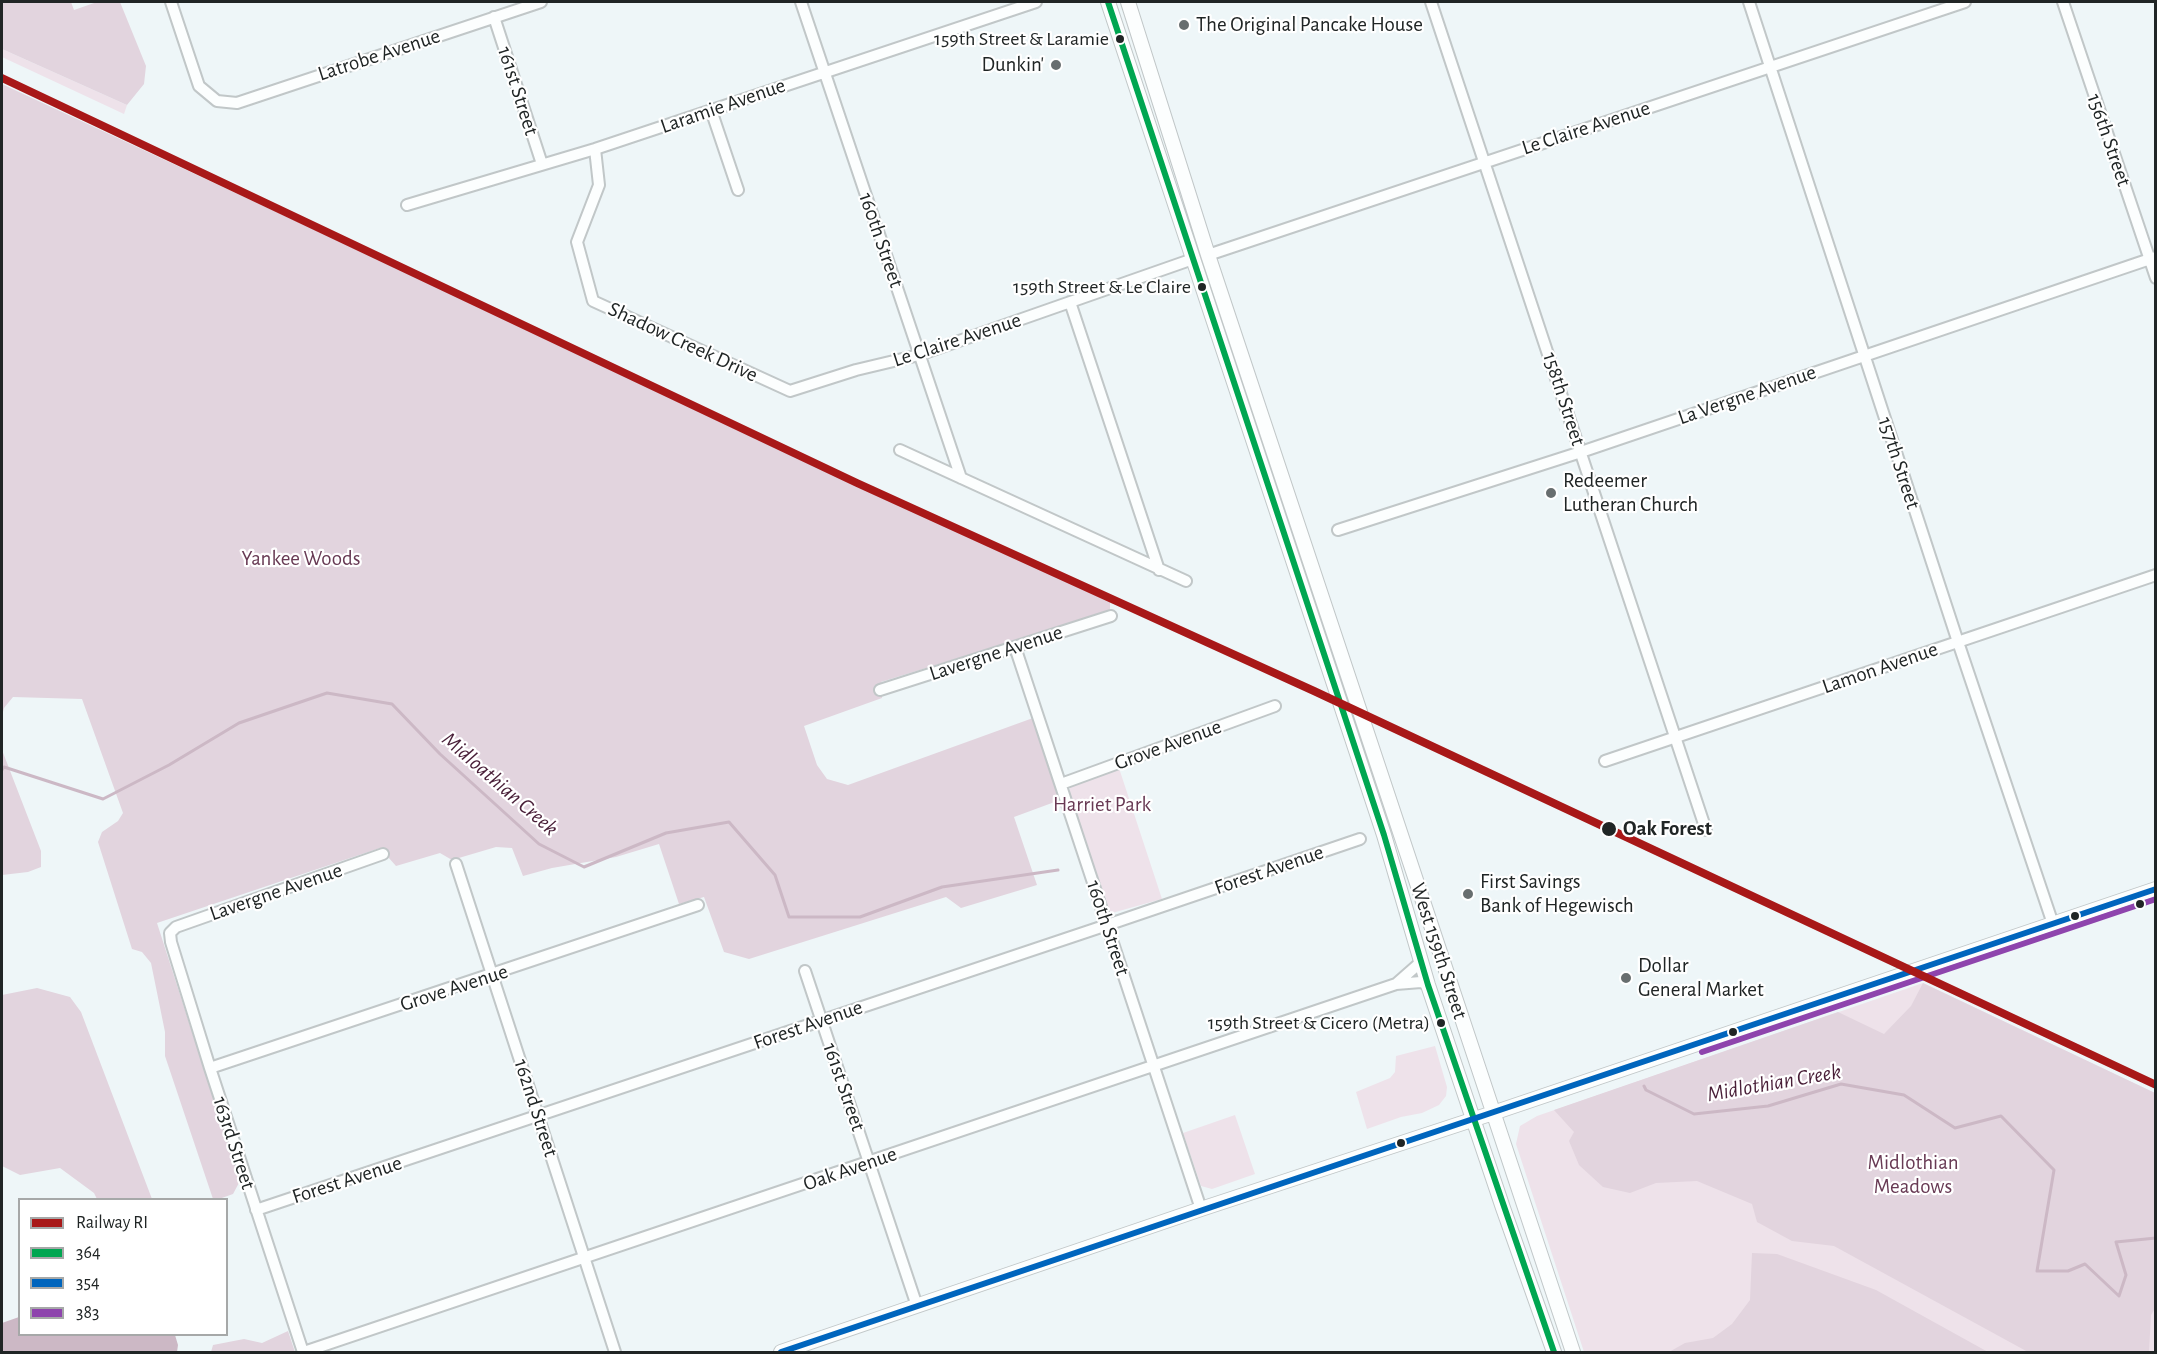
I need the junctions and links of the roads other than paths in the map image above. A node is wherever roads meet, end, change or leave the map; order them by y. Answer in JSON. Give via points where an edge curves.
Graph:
{"nodes":[{"id":1,"x":171,"y":2,"type":"edge"},
{"id":2,"x":541,"y":2,"type":"edge"},
{"id":3,"x":801,"y":2,"type":"edge"},
{"id":4,"x":1036,"y":2,"type":"edge"},
{"id":5,"x":1108,"y":2,"type":"edge"},
{"id":6,"x":1128,"y":2,"type":"edge"},
{"id":7,"x":1431,"y":2,"type":"edge"},
{"id":8,"x":1749,"y":2,"type":"edge"},
{"id":9,"x":1965,"y":2,"type":"edge"},
{"id":10,"x":2063,"y":2,"type":"edge"},
{"id":11,"x":494,"y":17,"type":"junction"},
{"id":12,"x":1770,"y":67,"type":"junction"},
{"id":13,"x":825,"y":72,"type":"junction"},
{"id":14,"x":711,"y":110,"type":"junction"},
{"id":15,"x":595,"y":149,"type":"junction"},
{"id":16,"x":1485,"y":162,"type":"junction"},
{"id":17,"x":543,"y":164,"type":"junction"},
{"id":18,"x":738,"y":190,"type":"dead end"},
{"id":19,"x":407,"y":205,"type":"dead end"},
{"id":20,"x":1208,"y":255,"type":"junction"},
{"id":21,"x":2152,"y":258,"type":"edge"},
{"id":22,"x":1193,"y":259,"type":"junction"},
{"id":23,"x":2156,"y":278,"type":"edge"},
{"id":24,"x":1070,"y":302,"type":"junction"},
{"id":25,"x":919,"y":355,"type":"junction"},
{"id":26,"x":1863,"y":355,"type":"junction"},
{"id":27,"x":856,"y":370,"type":"joint"},
{"id":28,"x":900,"y":450,"type":"dead end"},
{"id":29,"x":1581,"y":452,"type":"junction"},
{"id":30,"x":961,"y":478,"type":"junction"},
{"id":31,"x":1338,"y":530,"type":"dead end"},
{"id":32,"x":1159,"y":570,"type":"junction"},
{"id":33,"x":2156,"y":575,"type":"edge"},
{"id":34,"x":1186,"y":581,"type":"dead end"},
{"id":35,"x":1111,"y":616,"type":"dead end"},
{"id":36,"x":1958,"y":642,"type":"junction"},
{"id":37,"x":1015,"y":647,"type":"junction"},
{"id":38,"x":880,"y":690,"type":"dead end"},
{"id":39,"x":1275,"y":706,"type":"dead end"},
{"id":40,"x":1674,"y":738,"type":"junction"},
{"id":41,"x":1605,"y":761,"type":"dead end"},
{"id":42,"x":1061,"y":784,"type":"junction"},
{"id":43,"x":1706,"y":830,"type":"dead end"},
{"id":44,"x":1360,"y":838,"type":"dead end"},
{"id":45,"x":383,"y":854,"type":"dead end"},
{"id":46,"x":456,"y":864,"type":"dead end"},
{"id":47,"x":2155,"y":892,"type":"edge"},
{"id":48,"x":698,"y":905,"type":"dead end"},
{"id":49,"x":2054,"y":924,"type":"junction"},
{"id":50,"x":1107,"y":925,"type":"junction"},
{"id":51,"x":170,"y":933,"type":"joint"},
{"id":52,"x":1421,"y":962,"type":"junction"},
{"id":53,"x":805,"y":970,"type":"dead end"},
{"id":54,"x":492,"y":975,"type":"junction"},
{"id":55,"x":1396,"y":984,"type":"junction"},
{"id":56,"x":1428,"y":985,"type":"junction"},
{"id":57,"x":822,"y":1021,"type":"junction"},
{"id":58,"x":1154,"y":1066,"type":"junction"},
{"id":59,"x":210,"y":1068,"type":"junction"},
{"id":60,"x":1493,"y":1113,"type":"junction"},
{"id":61,"x":538,"y":1116,"type":"junction"},
{"id":62,"x":1473,"y":1119,"type":"junction"},
{"id":63,"x":870,"y":1163,"type":"junction"},
{"id":64,"x":1201,"y":1209,"type":"junction"},
{"id":65,"x":256,"y":1210,"type":"junction"},
{"id":66,"x":584,"y":1258,"type":"junction"},
{"id":67,"x":917,"y":1306,"type":"junction"},
{"id":68,"x":303,"y":1353,"type":"edge"},
{"id":69,"x":615,"y":1353,"type":"edge"},
{"id":70,"x":781,"y":1353,"type":"edge"},
{"id":71,"x":1554,"y":1353,"type":"edge"},
{"id":72,"x":1573,"y":1353,"type":"edge"}],
"edges":[{"from":1,"to":11,"type":"street","name":"Latrobe Avenue","via":[[199,86],[217,101],[237,103]]},
{"from":2,"to":11,"type":"street","name":"Latrobe Avenue"},
{"from":3,"to":13,"type":"street","name":"160th Street"},
{"from":4,"to":13,"type":"street","name":"Laramie Avenue"},
{"from":5,"to":22,"type":"main road","name":"West 159th Street"},
{"from":6,"to":20,"type":"main road","name":"West 159th Street"},
{"from":7,"to":16,"type":"street","name":"158th Street"},
{"from":8,"to":12,"type":"street","name":"157th Street"},
{"from":9,"to":12,"type":"street","name":"Le Claire Avenue"},
{"from":10,"to":21,"type":"street","name":"156th Street"},
{"from":11,"to":17,"type":"street","name":"161st Street"},
{"from":12,"to":16,"type":"street","name":"Le Claire Avenue"},
{"from":12,"to":26,"type":"street","name":"157th Street"},
{"from":13,"to":14,"type":"street","name":"Laramie Avenue"},
{"from":13,"to":25,"type":"street","name":"160th Street"},
{"from":14,"to":15,"type":"street","name":"Laramie Avenue"},
{"from":14,"to":18,"type":"street"},
{"from":15,"to":17,"type":"street","name":"Laramie Avenue"},
{"from":15,"to":27,"type":"street","name":"Shadow Creek Drive","via":[[599,185],[577,243],[593,301],[790,391]]},
{"from":16,"to":20,"type":"street","name":"Le Claire Avenue"},
{"from":16,"to":29,"type":"street","name":"158th Street"},
{"from":17,"to":19,"type":"street","name":"Laramie Avenue"},
{"from":20,"to":60,"type":"main road","name":"West 159th Street"},
{"from":21,"to":23,"type":"street","name":"156th Street"},
{"from":21,"to":26,"type":"street","name":"La Vergne Avenue"},
{"from":22,"to":24,"type":"street","name":"Le Claire Avenue"},
{"from":22,"to":52,"type":"main road","name":"West 159th Street","via":[[1380,824]]},
{"from":24,"to":25,"type":"street","name":"Le Claire Avenue"},
{"from":24,"to":32,"type":"street"},
{"from":25,"to":27,"type":"street","name":"Le Claire Avenue"},
{"from":25,"to":30,"type":"street","name":"160th Street"},
{"from":26,"to":29,"type":"street","name":"La Vergne Avenue"},
{"from":26,"to":36,"type":"street","name":"157th Street"},
{"from":28,"to":30,"type":"street"},
{"from":29,"to":31,"type":"street","name":"La Vergne Avenue"},
{"from":29,"to":40,"type":"street","name":"158th Street"},
{"from":30,"to":32,"type":"street"},
{"from":32,"to":34,"type":"street"},
{"from":33,"to":36,"type":"street","name":"Lamon Avenue"},
{"from":35,"to":37,"type":"street","name":"Lavergne Avenue"},
{"from":36,"to":40,"type":"street","name":"Lamon Avenue"},
{"from":36,"to":49,"type":"street","name":"157th Street"},
{"from":37,"to":38,"type":"street","name":"Lavergne Avenue"},
{"from":37,"to":42,"type":"street","name":"160th Street"},
{"from":39,"to":42,"type":"street","name":"Grove Avenue"},
{"from":40,"to":41,"type":"street","name":"Lamon Avenue"},
{"from":40,"to":43,"type":"street","name":"158th Street"},
{"from":42,"to":50,"type":"street","name":"160th Street"},
{"from":44,"to":50,"type":"street","name":"Forest Avenue"},
{"from":45,"to":51,"type":"street","name":"Lavergne Avenue","via":[[176,927]]},
{"from":46,"to":54,"type":"street","name":"162nd Street"},
{"from":47,"to":49,"type":"main road"},
{"from":48,"to":54,"type":"street","name":"Grove Avenue"},
{"from":49,"to":60,"type":"main road"},
{"from":50,"to":57,"type":"street","name":"Forest Avenue"},
{"from":50,"to":58,"type":"street","name":"160th Street"},
{"from":51,"to":59,"type":"street","name":"163rd Street"},
{"from":52,"to":55,"type":"street","name":"Oak Avenue"},
{"from":52,"to":56,"type":"main road","name":"West 159th Street"},
{"from":53,"to":57,"type":"street","name":"161st Street"},
{"from":54,"to":59,"type":"street","name":"Grove Avenue"},
{"from":54,"to":61,"type":"street","name":"162nd Street"},
{"from":55,"to":56,"type":"street","name":"Oak Avenue"},
{"from":55,"to":58,"type":"street","name":"Oak Avenue"},
{"from":56,"to":62,"type":"main road","name":"West 159th Street"},
{"from":57,"to":61,"type":"street","name":"Forest Avenue"},
{"from":57,"to":63,"type":"street","name":"161st Street"},
{"from":58,"to":63,"type":"street","name":"Oak Avenue"},
{"from":58,"to":64,"type":"street","name":"160th Street"},
{"from":59,"to":65,"type":"street","name":"163rd Street"},
{"from":60,"to":62,"type":"main road"},
{"from":60,"to":72,"type":"main road","name":"West 159th Street"},
{"from":61,"to":65,"type":"street","name":"Forest Avenue"},
{"from":61,"to":66,"type":"street","name":"162nd Street"},
{"from":62,"to":64,"type":"main road"},
{"from":62,"to":71,"type":"main road","name":"West 159th Street"},
{"from":63,"to":66,"type":"street","name":"Oak Avenue"},
{"from":63,"to":67,"type":"street","name":"161st Street"},
{"from":64,"to":67,"type":"main road"},
{"from":65,"to":68,"type":"street","name":"163rd Street"},
{"from":66,"to":68,"type":"street","name":"Oak Avenue"},
{"from":66,"to":69,"type":"street","name":"162nd Street"},
{"from":67,"to":70,"type":"main road"}]}
